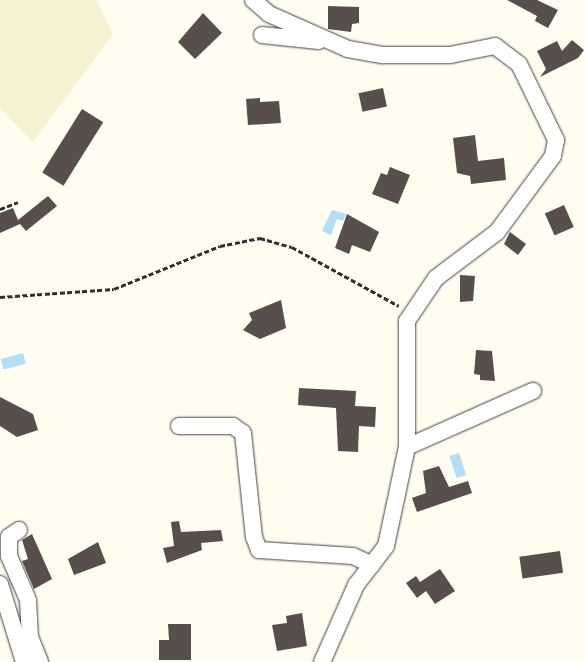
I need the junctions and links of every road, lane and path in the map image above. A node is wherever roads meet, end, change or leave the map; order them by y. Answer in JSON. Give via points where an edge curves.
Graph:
{"nodes":[{"id":1,"x":253,"y":0,"type":"edge"},
{"id":2,"x":262,"y":35,"type":"dead end"},
{"id":3,"x":322,"y":40,"type":"junction"},
{"id":4,"x":18,"y":202,"type":"dead end"},
{"id":5,"x":0,"y":209,"type":"edge"},
{"id":6,"x":0,"y":297,"type":"edge"},
{"id":7,"x":407,"y":321,"type":"junction"},
{"id":8,"x":533,"y":391,"type":"dead end"},
{"id":9,"x":179,"y":426,"type":"dead end"},
{"id":10,"x":407,"y":447,"type":"junction"},
{"id":11,"x":19,"y":530,"type":"dead end"},
{"id":12,"x":372,"y":565,"type":"junction"},
{"id":13,"x":0,"y":584,"type":"edge"},
{"id":14,"x":24,"y":662,"type":"edge"},
{"id":15,"x":40,"y":662,"type":"edge"},
{"id":16,"x":322,"y":662,"type":"edge"}],
"edges":[{"from":1,"to":3,"type":"street","via":[[269,14]]},
{"from":2,"to":3,"type":"street","via":[[285,41]]},
{"from":3,"to":7,"type":"street","via":[[383,55],[450,55],[495,46],[520,64],[556,140],[553,156],[497,232],[436,278]]},
{"from":4,"to":5,"type":"path"},
{"from":6,"to":7,"type":"path","via":[[114,288],[220,246],[260,238],[292,247],[394,300]]},
{"from":7,"to":10,"type":"street"},
{"from":8,"to":10,"type":"street"},
{"from":9,"to":12,"type":"street","via":[[233,426],[243,433],[254,537],[260,550],[353,556]]},
{"from":10,"to":12,"type":"street","via":[[386,546]]},
{"from":11,"to":15,"type":"street","via":[[9,537],[9,556],[28,600],[30,637]]},
{"from":12,"to":16,"type":"street","via":[[356,586]]},
{"from":13,"to":14,"type":"street"}]}
